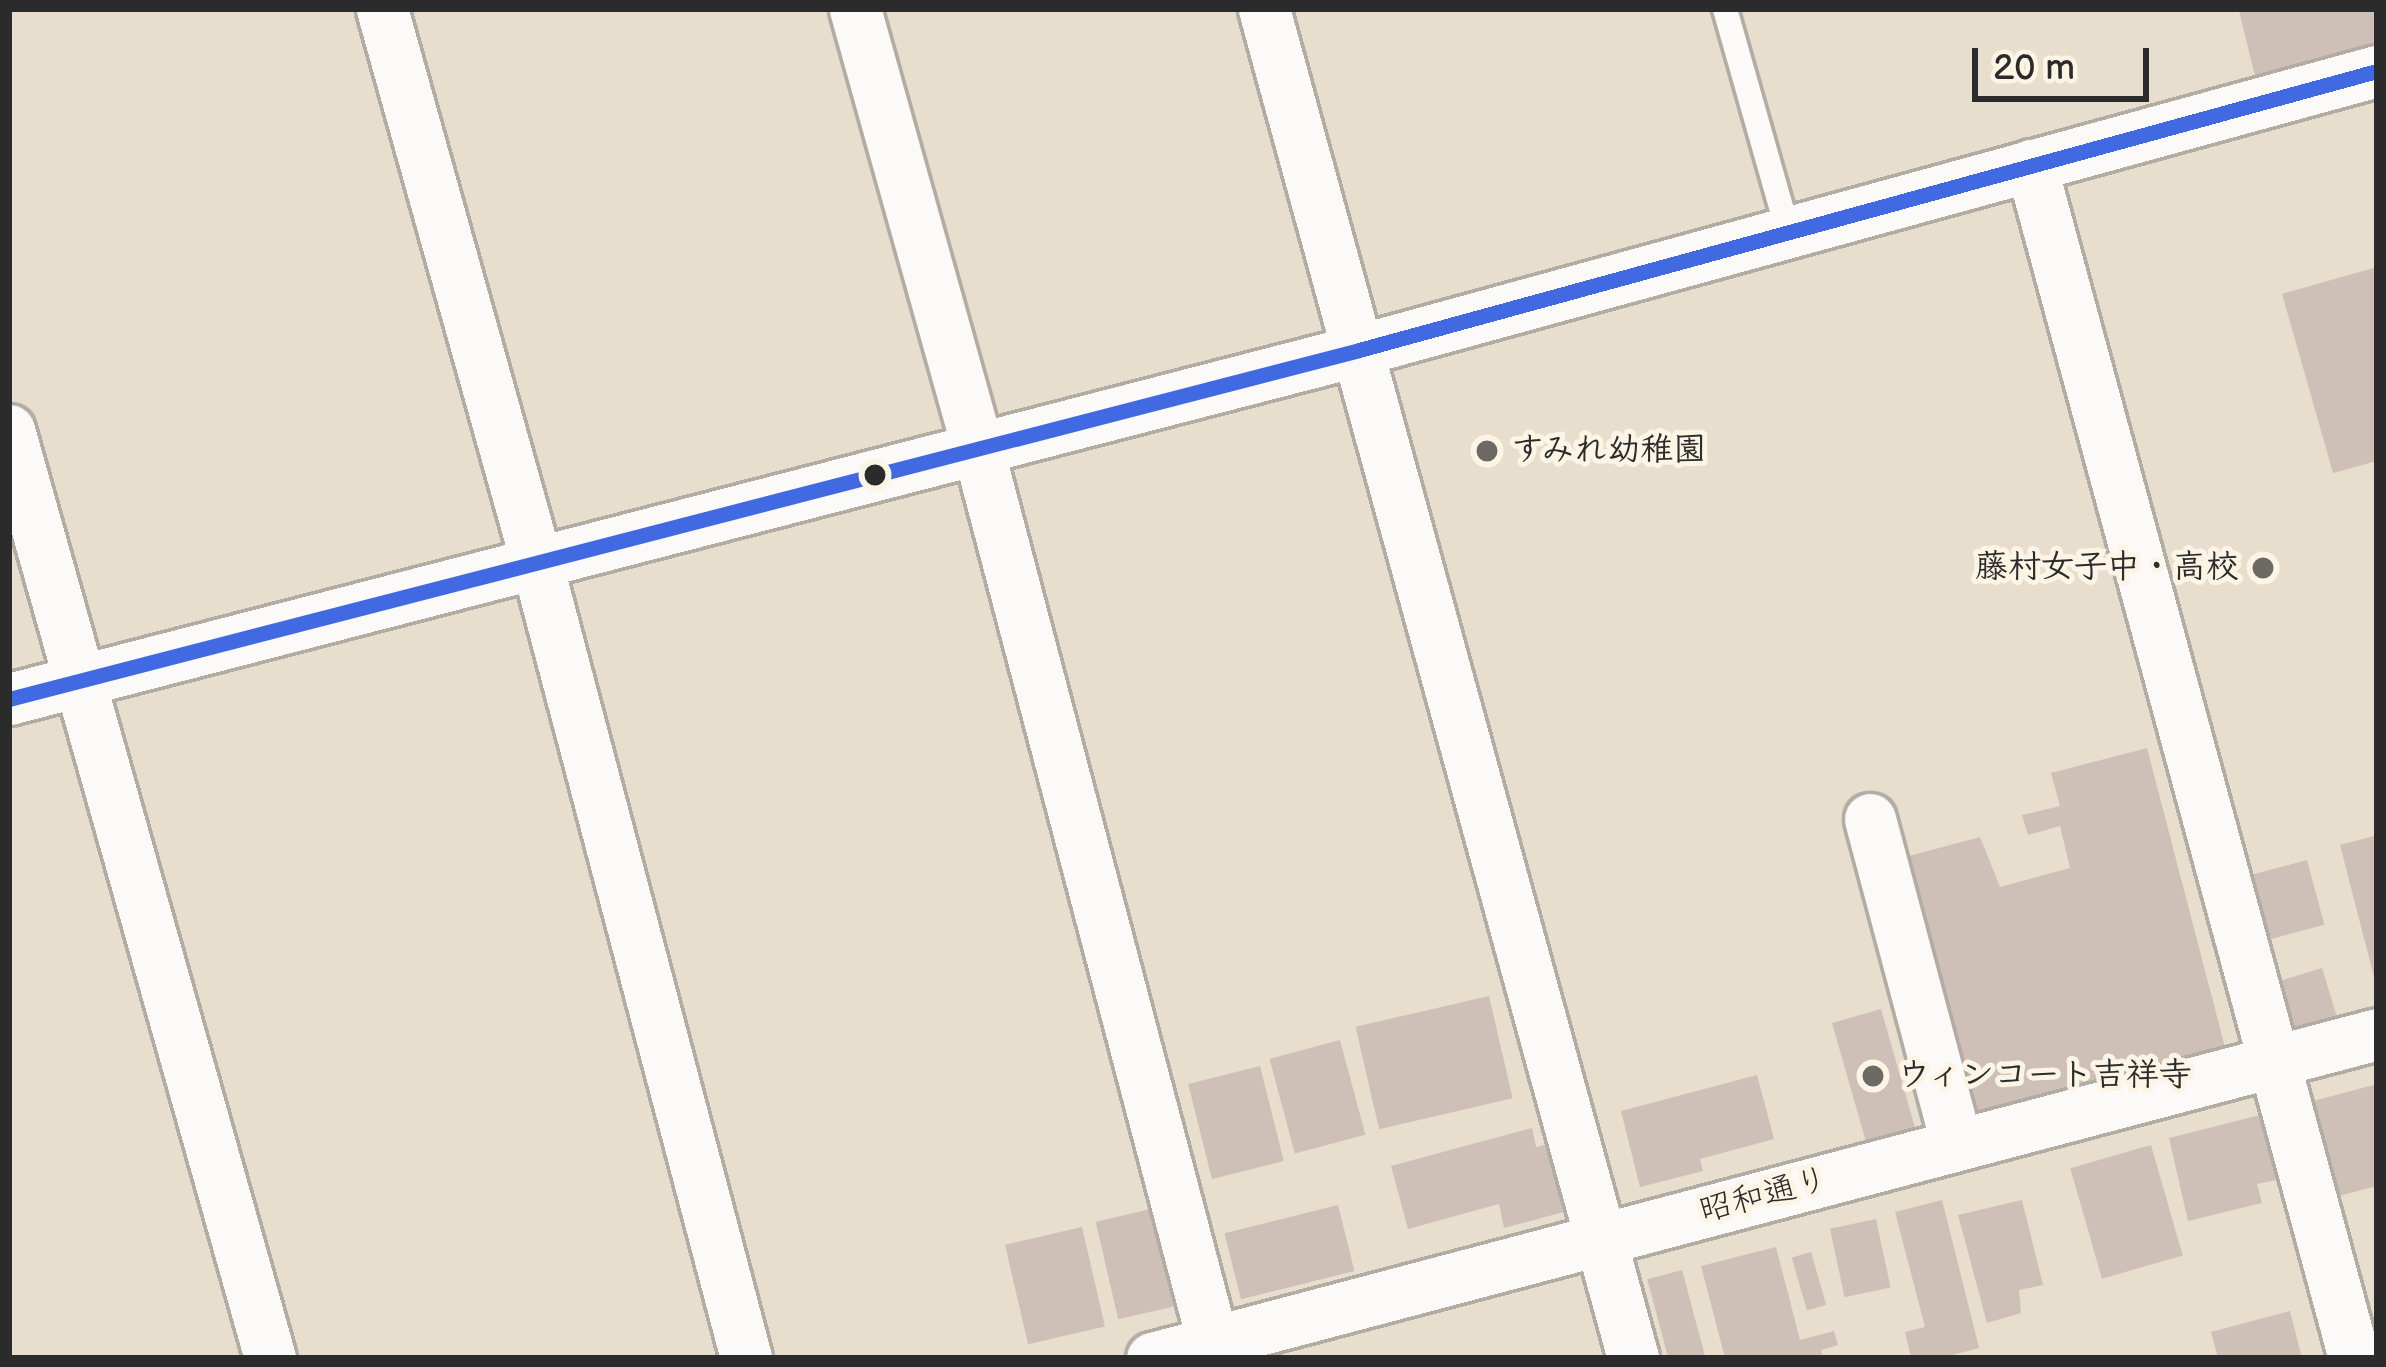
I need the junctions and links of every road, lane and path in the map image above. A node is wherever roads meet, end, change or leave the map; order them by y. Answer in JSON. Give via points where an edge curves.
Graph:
{"nodes":[{"id":1,"x":382,"y":9,"type":"edge"},
{"id":2,"x":855,"y":9,"type":"edge"},
{"id":3,"x":1264,"y":9,"type":"edge"},
{"id":4,"x":1725,"y":9,"type":"edge"},
{"id":5,"x":2377,"y":71,"type":"edge"},
{"id":6,"x":2031,"y":165,"type":"junction"},
{"id":7,"x":1788,"y":232,"type":"junction"},
{"id":8,"x":1359,"y":350,"type":"junction"},
{"id":9,"x":9,"y":430,"type":"edge"},
{"id":10,"x":977,"y":448,"type":"junction"},
{"id":11,"x":537,"y":564,"type":"junction"},
{"id":12,"x":80,"y":681,"type":"junction"},
{"id":13,"x":9,"y":699,"type":"edge"},
{"id":14,"x":1870,"y":820,"type":"dead end"},
{"id":15,"x":2377,"y":1034,"type":"edge"},
{"id":16,"x":2272,"y":1061,"type":"junction"},
{"id":17,"x":1957,"y":1145,"type":"junction"},
{"id":18,"x":1600,"y":1240,"type":"junction"},
{"id":19,"x":1214,"y":1350,"type":"edge"},
{"id":20,"x":271,"y":1358,"type":"edge"},
{"id":21,"x":746,"y":1358,"type":"edge"},
{"id":22,"x":1152,"y":1358,"type":"edge"},
{"id":23,"x":1633,"y":1358,"type":"edge"},
{"id":24,"x":2354,"y":1358,"type":"edge"}],
"edges":[{"from":1,"to":11,"type":"street"},
{"from":2,"to":10,"type":"street"},
{"from":3,"to":8,"type":"street"},
{"from":4,"to":7,"type":"lane"},
{"from":5,"to":6,"type":"street"},
{"from":6,"to":7,"type":"street"},
{"from":6,"to":16,"type":"street"},
{"from":7,"to":8,"type":"street"},
{"from":8,"to":10,"type":"street"},
{"from":8,"to":18,"type":"street"},
{"from":9,"to":12,"type":"street"},
{"from":10,"to":11,"type":"street"},
{"from":10,"to":19,"type":"street"},
{"from":11,"to":12,"type":"street"},
{"from":11,"to":21,"type":"street"},
{"from":12,"to":13,"type":"street"},
{"from":12,"to":20,"type":"street"},
{"from":14,"to":17,"type":"street"},
{"from":15,"to":16,"type":"street","name":"昭和通り"},
{"from":16,"to":17,"type":"street","name":"昭和通り"},
{"from":16,"to":24,"type":"street"},
{"from":17,"to":18,"type":"street","name":"昭和通り"},
{"from":18,"to":19,"type":"street","name":"昭和通り"},
{"from":18,"to":23,"type":"street"},
{"from":19,"to":22,"type":"street","name":"昭和通り"}]}
